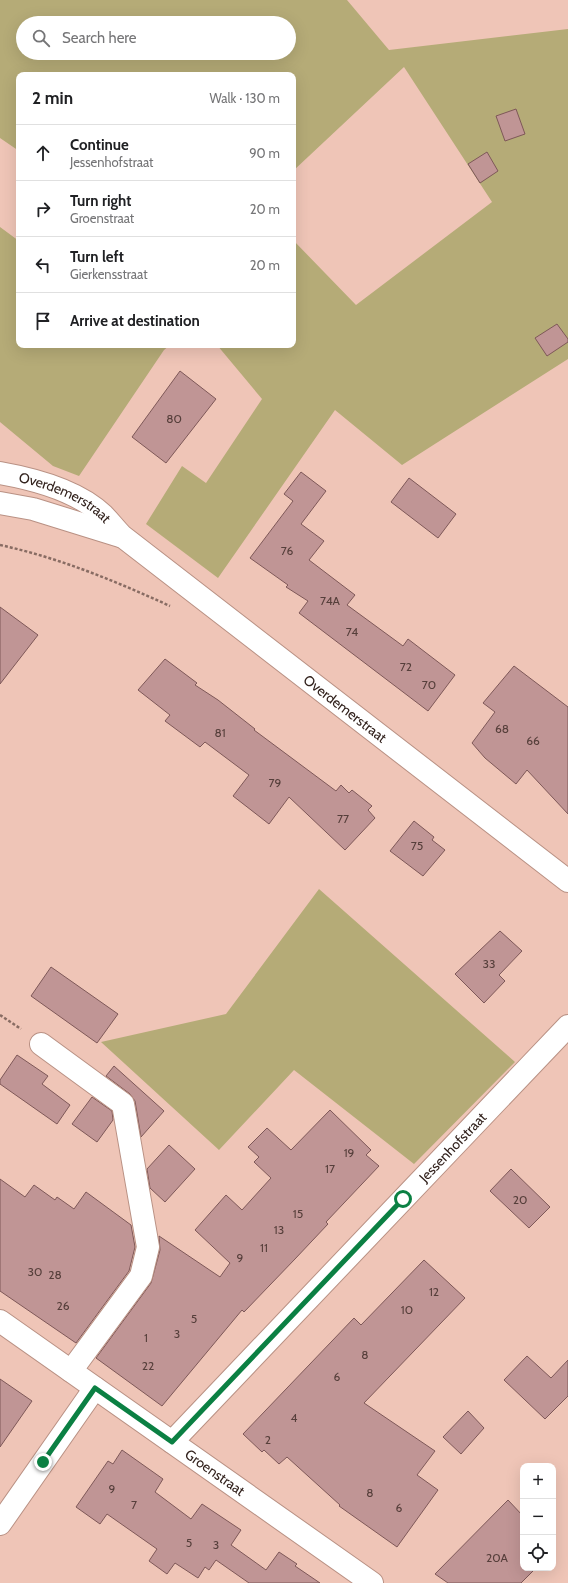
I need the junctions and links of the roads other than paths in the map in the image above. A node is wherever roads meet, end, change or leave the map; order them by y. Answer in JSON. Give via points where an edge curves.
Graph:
{"nodes":[{"id":1,"x":0,"y":474,"type":"edge"},
{"id":2,"x":0,"y":503,"type":"edge"},
{"id":3,"x":122,"y":536,"type":"junction"},
{"id":4,"x":568,"y":881,"type":"edge"},
{"id":5,"x":568,"y":1026,"type":"edge"},
{"id":6,"x":41,"y":1044,"type":"dead end"},
{"id":7,"x":0,"y":1321,"type":"edge"},
{"id":8,"x":71,"y":1371,"type":"junction"},
{"id":9,"x":95,"y":1388,"type":"junction"},
{"id":10,"x":172,"y":1442,"type":"junction"},
{"id":11,"x":0,"y":1524,"type":"edge"},
{"id":12,"x":372,"y":1583,"type":"edge"}],
"edges":[{"from":1,"to":3,"type":"street","name":"Overdemerstraat","via":[[36,482],[79,499],[102,514]]},
{"from":2,"to":3,"type":"street","name":"Overdemerstraat","via":[[33,509]]},
{"from":3,"to":4,"type":"street","name":"Overdemerstraat"},
{"from":5,"to":10,"type":"street","name":"Jessenhofstraat"},
{"from":6,"to":8,"type":"street","via":[[123,1104],[148,1247],[140,1276]]},
{"from":7,"to":8,"type":"street","name":"Groenstraat"},
{"from":8,"to":9,"type":"street","name":"Groenstraat"},
{"from":9,"to":10,"type":"street","name":"Groenstraat"},
{"from":9,"to":11,"type":"street"},
{"from":10,"to":12,"type":"street","name":"Groenstraat"}]}
